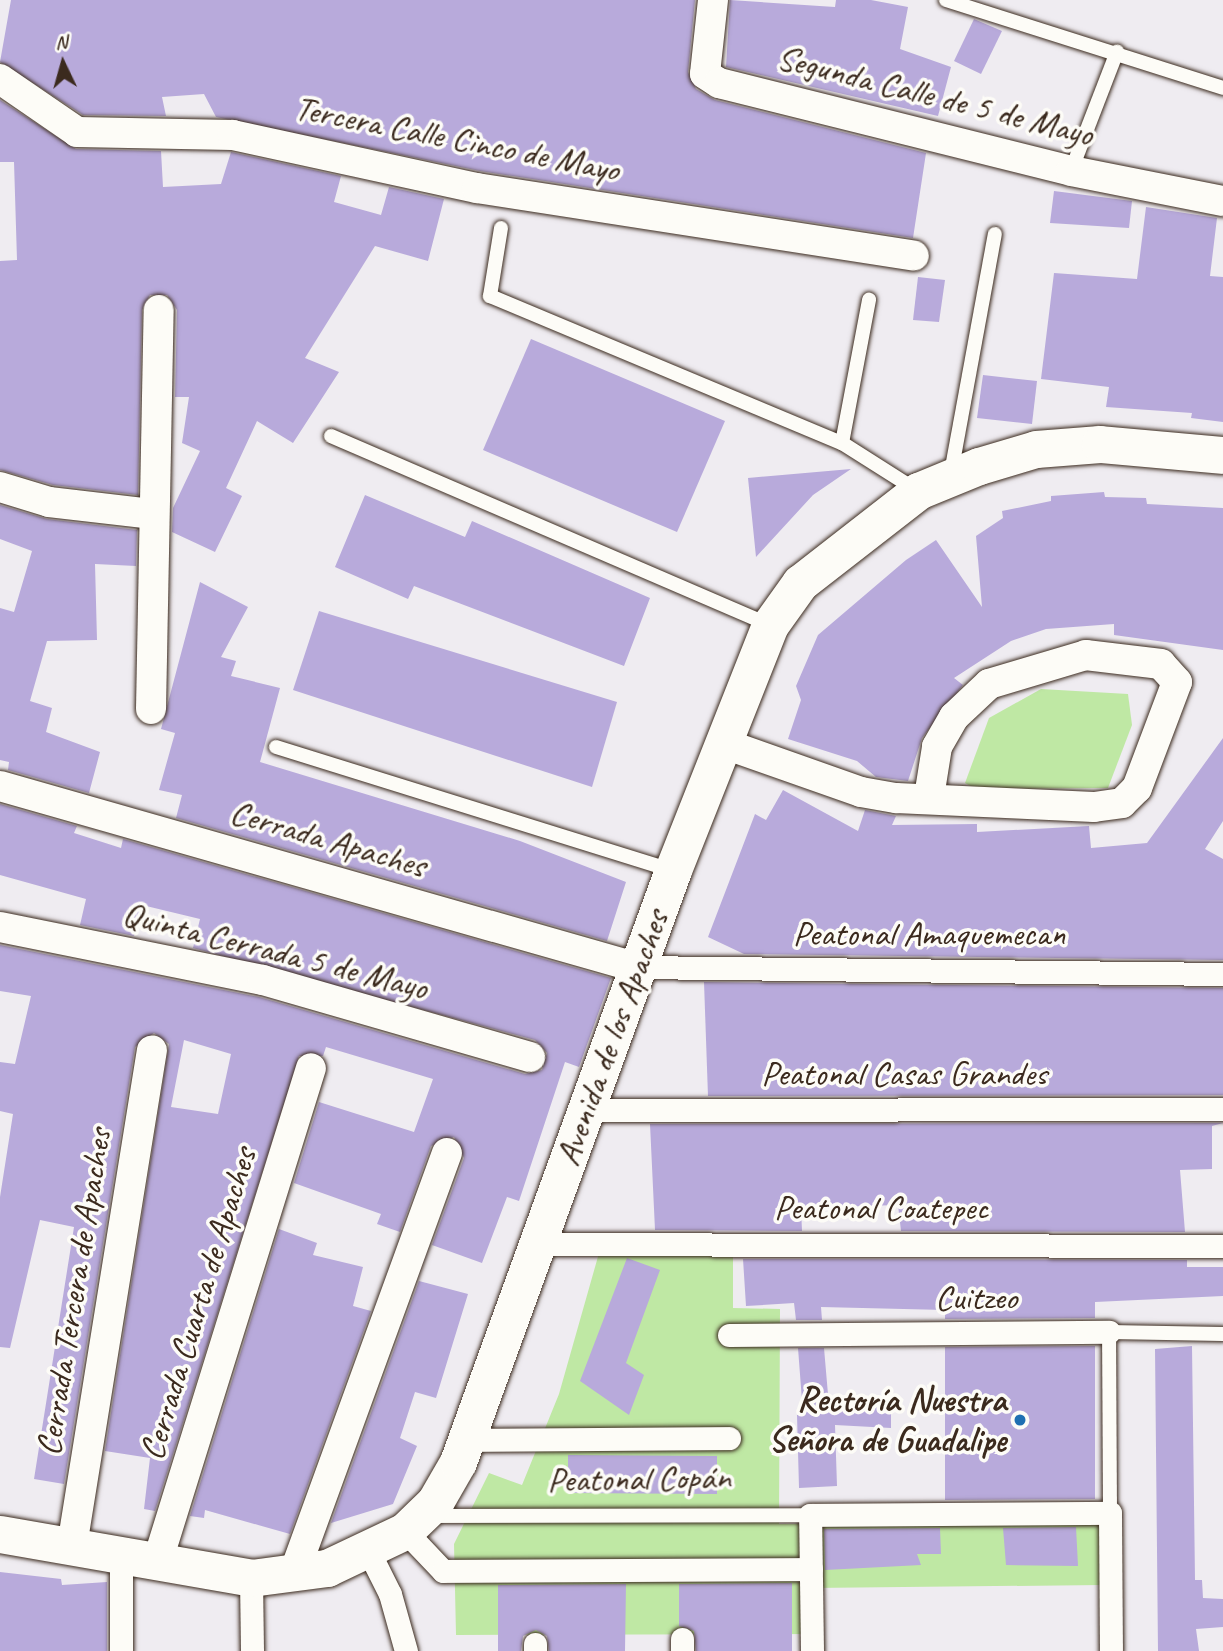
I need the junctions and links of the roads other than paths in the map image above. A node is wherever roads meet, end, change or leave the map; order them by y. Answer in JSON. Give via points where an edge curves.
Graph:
{"nodes":[{"id":1,"x":713,"y":0,"type":"edge"},
{"id":2,"x":946,"y":0,"type":"edge"},
{"id":3,"x":1117,"y":52,"type":"junction"},
{"id":4,"x":0,"y":79,"type":"edge"},
{"id":5,"x":1223,"y":88,"type":"edge"},
{"id":6,"x":1070,"y":171,"type":"junction"},
{"id":7,"x":1222,"y":198,"type":"edge"},
{"id":8,"x":501,"y":229,"type":"dead end"},
{"id":9,"x":995,"y":234,"type":"dead end"},
{"id":10,"x":914,"y":256,"type":"dead end"},
{"id":11,"x":869,"y":300,"type":"dead end"},
{"id":12,"x":159,"y":310,"type":"dead end"},
{"id":13,"x":331,"y":436,"type":"dead end"},
{"id":14,"x":842,"y":443,"type":"junction"},
{"id":15,"x":1223,"y":455,"type":"edge"},
{"id":16,"x":934,"y":484,"type":"junction"},
{"id":17,"x":0,"y":487,"type":"edge"},
{"id":18,"x":153,"y":514,"type":"junction"},
{"id":19,"x":770,"y":625,"type":"junction"},
{"id":20,"x":151,"y":709,"type":"dead end"},
{"id":21,"x":722,"y":743,"type":"junction"},
{"id":22,"x":276,"y":747,"type":"dead end"},
{"id":23,"x":0,"y":786,"type":"edge"},
{"id":24,"x":929,"y":797,"type":"junction"},
{"id":25,"x":673,"y":870,"type":"junction"},
{"id":26,"x":0,"y":927,"type":"edge"},
{"id":27,"x":635,"y":967,"type":"junction"},
{"id":28,"x":1223,"y":974,"type":"edge"},
{"id":29,"x":152,"y":1050,"type":"dead end"},
{"id":30,"x":530,"y":1057,"type":"dead end"},
{"id":31,"x":312,"y":1068,"type":"dead end"},
{"id":32,"x":1223,"y":1109,"type":"edge"},
{"id":33,"x":585,"y":1110,"type":"junction"},
{"id":34,"x":447,"y":1153,"type":"dead end"},
{"id":35,"x":539,"y":1244,"type":"junction"},
{"id":36,"x":1223,"y":1246,"type":"edge"},
{"id":37,"x":1109,"y":1332,"type":"junction"},
{"id":38,"x":1223,"y":1334,"type":"edge"},
{"id":39,"x":729,"y":1335,"type":"dead end"},
{"id":40,"x":729,"y":1438,"type":"dead end"},
{"id":41,"x":466,"y":1440,"type":"junction"},
{"id":42,"x":1110,"y":1513,"type":"junction"},
{"id":43,"x":810,"y":1515,"type":"junction"},
{"id":44,"x":412,"y":1524,"type":"junction"},
{"id":45,"x":0,"y":1534,"type":"edge"},
{"id":46,"x":72,"y":1546,"type":"junction"},
{"id":47,"x":368,"y":1550,"type":"junction"},
{"id":48,"x":121,"y":1556,"type":"junction"},
{"id":49,"x":157,"y":1563,"type":"junction"},
{"id":50,"x":811,"y":1569,"type":"junction"},
{"id":51,"x":293,"y":1576,"type":"junction"},
{"id":52,"x":251,"y":1578,"type":"junction"},
{"id":53,"x":121,"y":1651,"type":"edge"},
{"id":54,"x":252,"y":1651,"type":"edge"},
{"id":55,"x":406,"y":1651,"type":"edge"},
{"id":56,"x":812,"y":1651,"type":"edge"},
{"id":57,"x":1111,"y":1651,"type":"edge"}],
"edges":[{"from":1,"to":6,"type":"street","name":"Segunda Calle de 5 de Mayo","via":[[705,74],[719,83]]},
{"from":2,"to":3,"type":"lane"},
{"from":3,"to":5,"type":"lane"},
{"from":3,"to":6,"type":"lane"},
{"from":4,"to":10,"type":"street","name":"Tercera Calle Cinco de Mayo","via":[[77,132],[233,135],[477,188]]},
{"from":6,"to":7,"type":"street","name":"Segunda Calle de 5 de Mayo"},
{"from":8,"to":14,"type":"lane","via":[[490,296]]},
{"from":9,"to":16,"type":"lane"},
{"from":11,"to":14,"type":"lane"},
{"from":12,"to":18,"type":"street"},
{"from":13,"to":19,"type":"lane"},
{"from":14,"to":16,"type":"lane"},
{"from":15,"to":16,"type":"street","name":"Avenida de los Apaches","via":[[1100,444],[1036,449]]},
{"from":16,"to":19,"type":"street","name":"Avenida de los Apaches","via":[[800,583]]},
{"from":17,"to":18,"type":"street","via":[[49,502]]},
{"from":18,"to":20,"type":"street"},
{"from":19,"to":21,"type":"street","name":"Avenida de los Apaches"},
{"from":21,"to":24,"type":"street","via":[[861,792]]},
{"from":21,"to":25,"type":"street","name":"Avenida de los Apaches"},
{"from":22,"to":25,"type":"lane"},
{"from":23,"to":27,"type":"street","name":"Cerrada Apaches"},
{"from":24,"to":24,"type":"street","via":[[1094,807],[1122,803],[1137,788],[1177,682],[1161,664],[1086,655],[989,684],[954,717],[937,747]]},
{"from":25,"to":27,"type":"street","name":"Avenida de los Apaches"},
{"from":26,"to":30,"type":"street","name":"Quinta Cerrada 5 de Mayo","via":[[263,980]]},
{"from":27,"to":28,"type":"street","name":"Peatonal Amaquemecan"},
{"from":27,"to":33,"type":"street","name":"Avenida de los Apaches"},
{"from":29,"to":46,"type":"street","name":"Cerrada Tercera de Apaches"},
{"from":31,"to":49,"type":"street","name":"Cerrada Cuarta de Apaches"},
{"from":32,"to":33,"type":"street","name":"Peatonal Casas Grandes"},
{"from":33,"to":35,"type":"street","name":"Avenida de los Apaches"},
{"from":34,"to":51,"type":"street"},
{"from":35,"to":36,"type":"street","name":"Peatonal Coatepec"},
{"from":35,"to":41,"type":"street","name":"Avenida de los Apaches"},
{"from":37,"to":38,"type":"lane","name":"Cuitzeo"},
{"from":37,"to":39,"type":"street","name":"Cuitzeo"},
{"from":37,"to":42,"type":"lane"},
{"from":40,"to":41,"type":"street"},
{"from":41,"to":44,"type":"street","name":"Avenida de los Apaches","via":[[435,1502]]},
{"from":42,"to":43,"type":"street","name":"Peatonal Copán"},
{"from":42,"to":57,"type":"street"},
{"from":43,"to":44,"type":"lane","name":"Peatonal Copán"},
{"from":43,"to":50,"type":"street"},
{"from":44,"to":47,"type":"street","name":"Avenida de los Apaches"},
{"from":44,"to":50,"type":"street","via":[[443,1572]]},
{"from":45,"to":46,"type":"street","name":"Avenida de los Apaches"},
{"from":46,"to":48,"type":"street","name":"Avenida de los Apaches"},
{"from":47,"to":51,"type":"street","name":"Avenida de los Apaches"},
{"from":47,"to":55,"type":"street","via":[[390,1594]]},
{"from":48,"to":49,"type":"street","name":"Avenida de los Apaches"},
{"from":48,"to":53,"type":"street"},
{"from":49,"to":52,"type":"street","name":"Avenida de los Apaches"},
{"from":50,"to":56,"type":"street"},
{"from":51,"to":52,"type":"street","name":"Avenida de los Apaches"},
{"from":52,"to":54,"type":"street"}]}
